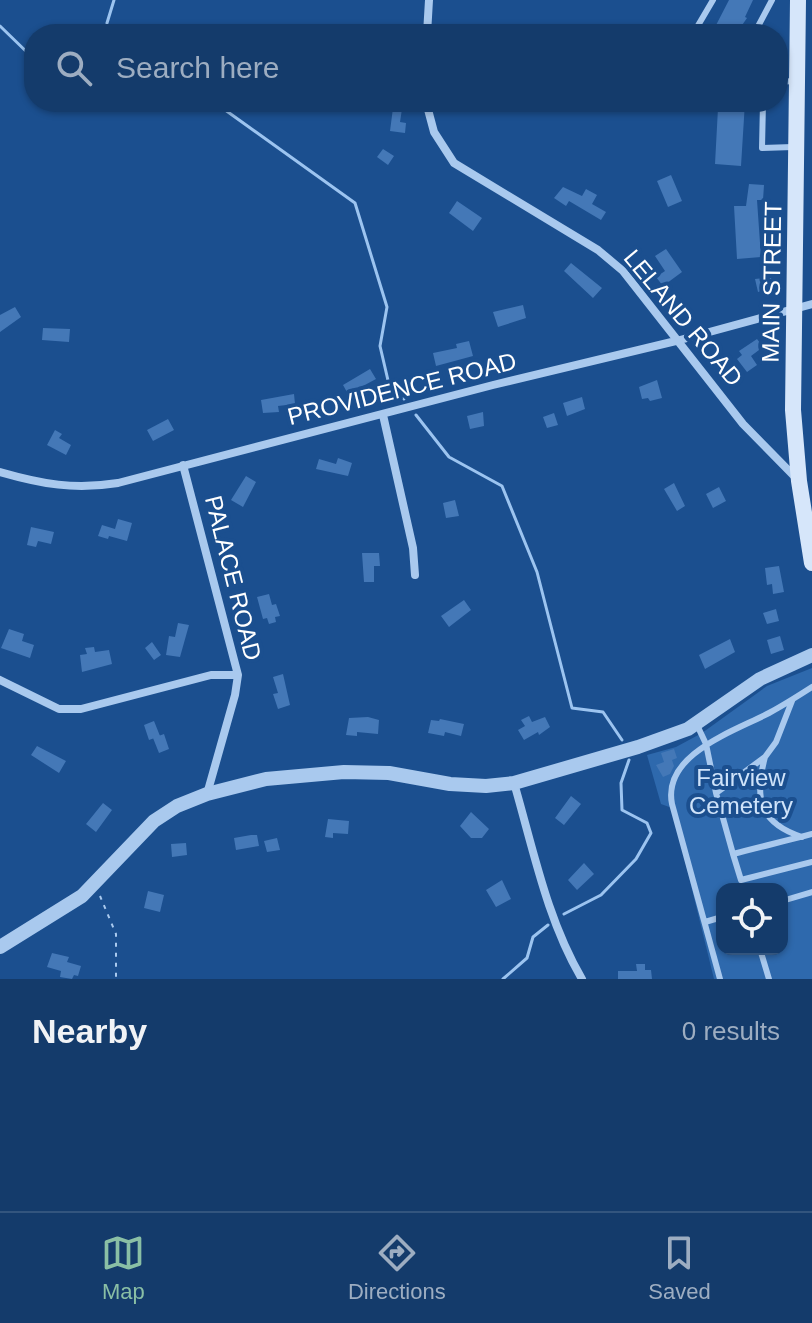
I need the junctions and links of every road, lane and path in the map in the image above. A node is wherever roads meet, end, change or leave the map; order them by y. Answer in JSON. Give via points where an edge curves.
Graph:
{"nodes":[{"id":1,"x":429,"y":0,"type":"edge"},
{"id":2,"x":713,"y":0,"type":"edge"},
{"id":3,"x":772,"y":0,"type":"edge"},
{"id":4,"x":798,"y":0,"type":"edge"},
{"id":5,"x":428,"y":24,"type":"edge"},
{"id":6,"x":699,"y":24,"type":"edge"},
{"id":7,"x":759,"y":24,"type":"edge"},
{"id":8,"x":788,"y":81,"type":"edge"},
{"id":9,"x":797,"y":81,"type":"junction"},
{"id":10,"x":429,"y":112,"type":"edge"},
{"id":11,"x":763,"y":112,"type":"edge"},
{"id":12,"x":798,"y":147,"type":"junction"},
{"id":13,"x":804,"y":306,"type":"edge"},
{"id":14,"x":680,"y":340,"type":"junction"},
{"id":15,"x":383,"y":415,"type":"junction"},
{"id":16,"x":183,"y":465,"type":"junction"},
{"id":17,"x":0,"y":472,"type":"edge"},
{"id":18,"x":799,"y":481,"type":"junction"},
{"id":19,"x":812,"y":563,"type":"edge"},
{"id":20,"x":415,"y":575,"type":"dead end"},
{"id":21,"x":812,"y":655,"type":"edge"},
{"id":22,"x":238,"y":675,"type":"junction"},
{"id":23,"x":0,"y":680,"type":"edge"},
{"id":24,"x":812,"y":687,"type":"edge"},
{"id":25,"x":792,"y":701,"type":"junction"},
{"id":26,"x":697,"y":725,"type":"junction"},
{"id":27,"x":706,"y":744,"type":"junction"},
{"id":28,"x":765,"y":757,"type":"junction"},
{"id":29,"x":514,"y":783,"type":"junction"},
{"id":30,"x":716,"y":793,"type":"junction"},
{"id":31,"x":207,"y":794,"type":"junction"},
{"id":32,"x":812,"y":834,"type":"edge"},
{"id":33,"x":802,"y":837,"type":"junction"},
{"id":34,"x":733,"y":854,"type":"junction"},
{"id":35,"x":812,"y":862,"type":"edge"},
{"id":36,"x":741,"y":880,"type":"junction"},
{"id":37,"x":742,"y":883,"type":"edge"},
{"id":38,"x":95,"y":884,"type":"junction"},
{"id":39,"x":812,"y":892,"type":"edge"},
{"id":40,"x":788,"y":899,"type":"edge"},
{"id":41,"x":716,"y":919,"type":"edge"},
{"id":42,"x":705,"y":922,"type":"junction"},
{"id":43,"x":0,"y":947,"type":"edge"},
{"id":44,"x":762,"y":955,"type":"edge"},
{"id":45,"x":116,"y":979,"type":"edge"},
{"id":46,"x":582,"y":979,"type":"edge"},
{"id":47,"x":720,"y":979,"type":"edge"},
{"id":48,"x":769,"y":979,"type":"edge"}],
"edges":[{"from":1,"to":5,"type":"street"},
{"from":2,"to":6,"type":"lane"},
{"from":3,"to":7,"type":"lane"},
{"from":4,"to":9,"type":"main road","name":"MAIN STREET"},
{"from":8,"to":9,"type":"lane"},
{"from":9,"to":12,"type":"main road","name":"MAIN STREET"},
{"from":10,"to":14,"type":"street","name":"LELAND ROAD","via":[[434,132],[454,163],[598,250],[623,271]]},
{"from":11,"to":12,"type":"lane","via":[[762,148]]},
{"from":12,"to":13,"type":"main road","name":"MAIN STREET"},
{"from":13,"to":14,"type":"street","name":"PROVIDENCE ROAD"},
{"from":13,"to":18,"type":"main road","name":"MAIN STREET","via":[[793,410]]},
{"from":14,"to":15,"type":"street","name":"PROVIDENCE ROAD"},
{"from":14,"to":18,"type":"street","name":"LELAND ROAD","via":[[743,424]]},
{"from":15,"to":16,"type":"street","name":"PROVIDENCE ROAD"},
{"from":15,"to":20,"type":"street"},
{"from":16,"to":17,"type":"street","name":"PROVIDENCE ROAD","via":[[87,488]]},
{"from":16,"to":22,"type":"street","name":"PALACE ROAD"},
{"from":18,"to":19,"type":"main road","name":"MAIN STREET"},
{"from":21,"to":26,"type":"street","via":[[760,679]]},
{"from":22,"to":23,"type":"street","via":[[211,675],[81,709],[59,709]]},
{"from":22,"to":31,"type":"street","name":"PALACE ROAD"},
{"from":24,"to":25,"type":"lane"},
{"from":25,"to":27,"type":"lane"},
{"from":25,"to":28,"type":"lane"},
{"from":26,"to":27,"type":"lane"},
{"from":26,"to":29,"type":"street"},
{"from":27,"to":30,"type":"lane"},
{"from":27,"to":42,"type":"lane","via":[[679,771],[671,795]]},
{"from":28,"to":30,"type":"lane"},
{"from":28,"to":33,"type":"lane","via":[[759,786],[763,810],[781,830]]},
{"from":29,"to":31,"type":"street","via":[[486,786],[344,772],[266,779]]},
{"from":29,"to":46,"type":"street","via":[[550,906]]},
{"from":30,"to":34,"type":"lane"},
{"from":31,"to":38,"type":"street","via":[[154,821]]},
{"from":32,"to":33,"type":"lane"},
{"from":33,"to":34,"type":"lane"},
{"from":34,"to":36,"type":"lane"},
{"from":35,"to":36,"type":"lane"},
{"from":36,"to":37,"type":"lane"},
{"from":38,"to":43,"type":"street"},
{"from":38,"to":45,"type":"path","via":[[116,934]]},
{"from":39,"to":40,"type":"lane"},
{"from":41,"to":42,"type":"lane"},
{"from":42,"to":47,"type":"lane"},
{"from":44,"to":48,"type":"lane"}]}
